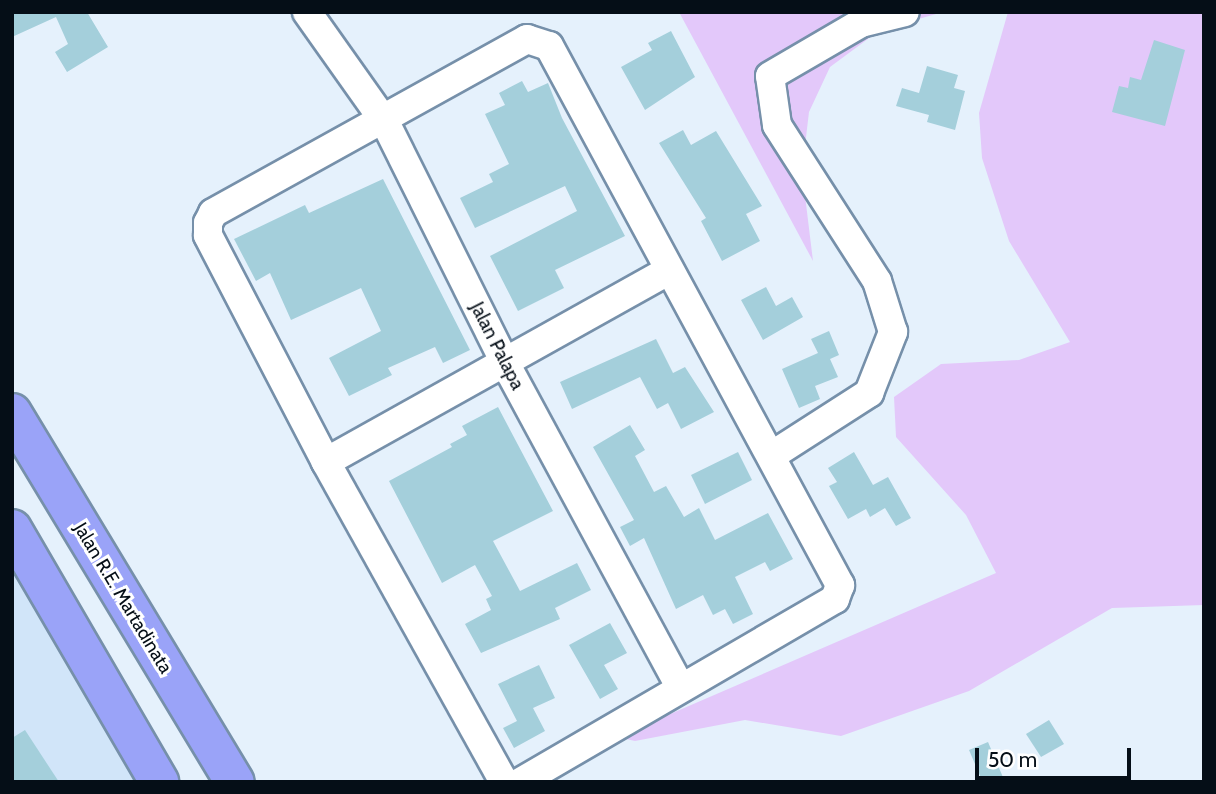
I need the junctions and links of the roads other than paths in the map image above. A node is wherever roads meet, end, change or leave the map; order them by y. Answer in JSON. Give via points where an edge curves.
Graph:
{"nodes":[{"id":1,"x":307,"y":12,"type":"edge"},
{"id":2,"x":905,"y":12,"type":"edge"},
{"id":3,"x":385,"y":121,"type":"junction"},
{"id":4,"x":668,"y":271,"type":"junction"},
{"id":5,"x":504,"y":361,"type":"junction"},
{"id":6,"x":12,"y":413,"type":"edge"},
{"id":7,"x":771,"y":456,"type":"junction"},
{"id":8,"x":326,"y":462,"type":"junction"},
{"id":9,"x":12,"y":529,"type":"edge"},
{"id":10,"x":680,"y":686,"type":"junction"},
{"id":11,"x":159,"y":782,"type":"edge"},
{"id":12,"x":235,"y":782,"type":"edge"},
{"id":13,"x":504,"y":782,"type":"edge"},
{"id":14,"x":520,"y":782,"type":"edge"}],
"edges":[{"from":1,"to":3,"type":"street","name":"Jalan Palapa"},
{"from":2,"to":7,"type":"street","via":[[861,23],[770,76],[777,125],[877,281],[893,332],[870,393]]},
{"from":3,"to":4,"type":"street","via":[[527,39],[549,46]]},
{"from":3,"to":5,"type":"street","name":"Jalan Palapa"},
{"from":3,"to":8,"type":"street","via":[[213,213],[208,223],[208,235]]},
{"from":4,"to":5,"type":"street"},
{"from":4,"to":7,"type":"street"},
{"from":5,"to":8,"type":"street"},
{"from":5,"to":10,"type":"street","name":"Jalan Palapa"},
{"from":6,"to":12,"type":"highway","name":"Jalan R.E. Martadinata"},
{"from":7,"to":10,"type":"street","via":[[835,572],[840,584],[835,598]]},
{"from":8,"to":13,"type":"street"},
{"from":9,"to":11,"type":"highway"},
{"from":10,"to":14,"type":"street"}]}
